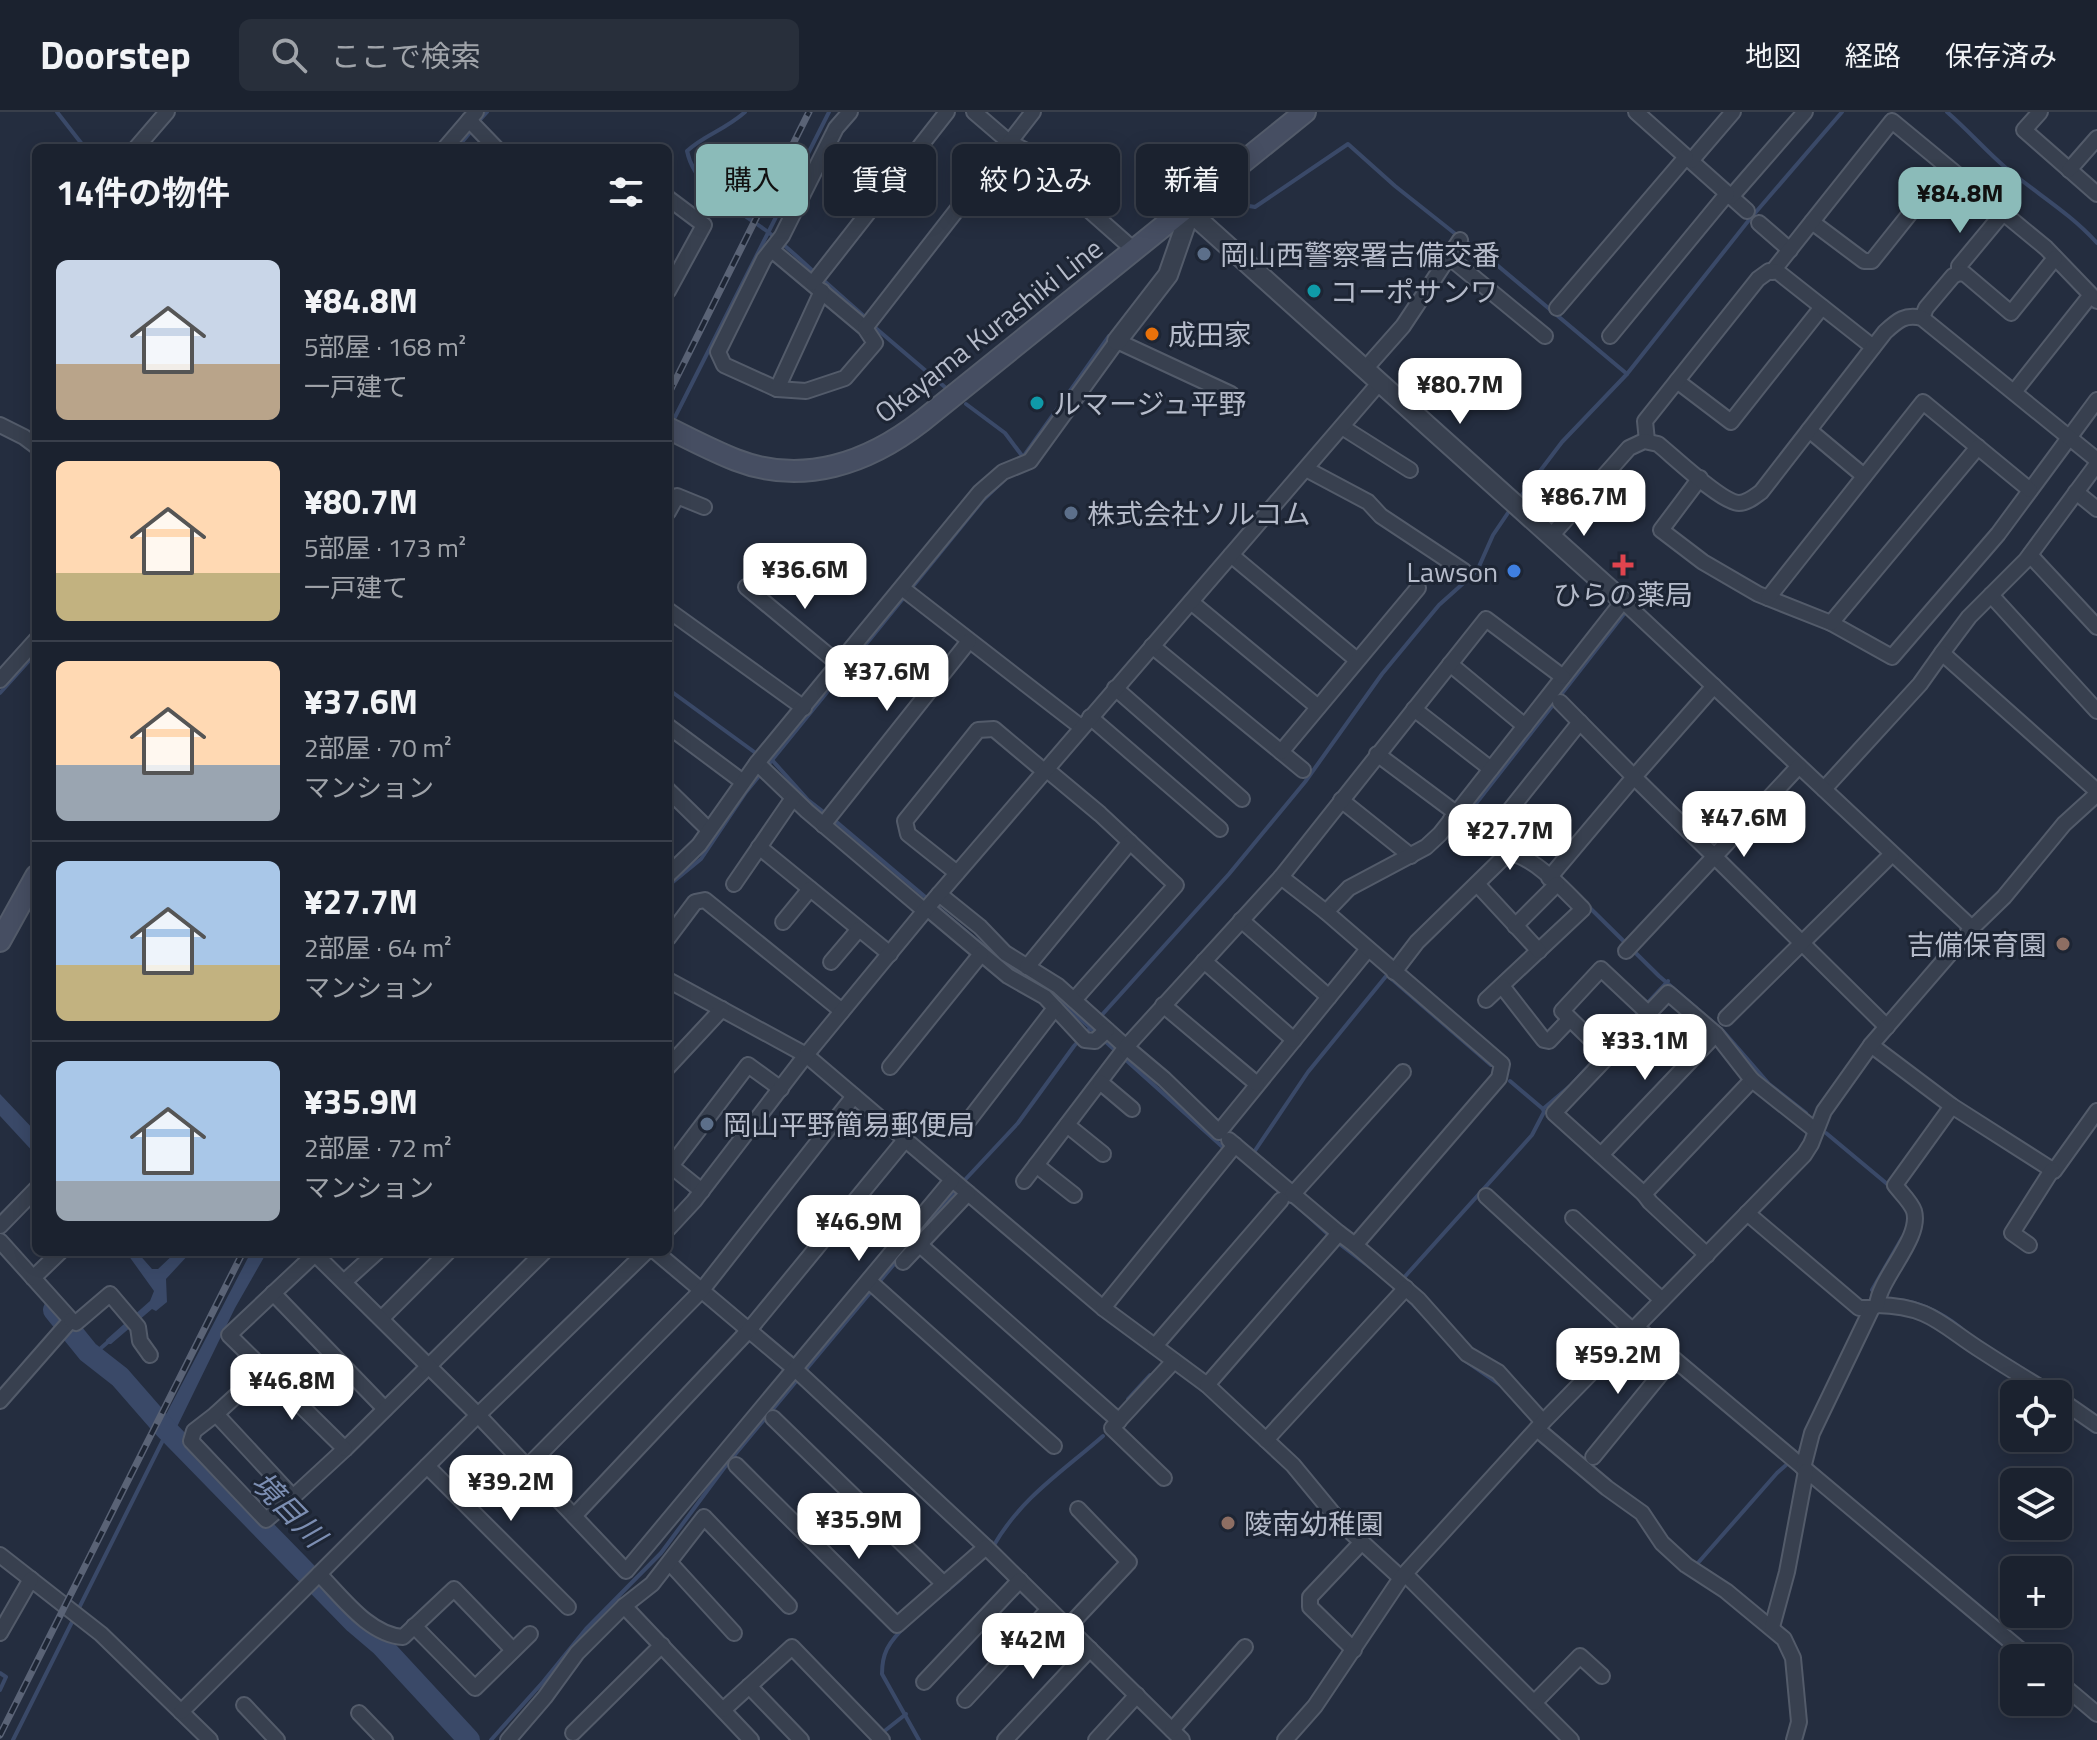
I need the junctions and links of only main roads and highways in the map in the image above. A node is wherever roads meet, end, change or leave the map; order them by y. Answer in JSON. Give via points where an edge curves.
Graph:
{"nodes":[{"id":1,"x":1305,"y":112,"type":"edge"},
{"id":2,"x":672,"y":430,"type":"edge"},
{"id":3,"x":32,"y":883,"type":"edge"},
{"id":4,"x":0,"y":941,"type":"edge"}],
"edges":[{"from":1,"to":2,"type":"main road","name":"Okayama Kurashiki Line","via":[[878,452],[834,466],[772,469],[738,461]]},
{"from":3,"to":4,"type":"main road"}]}
